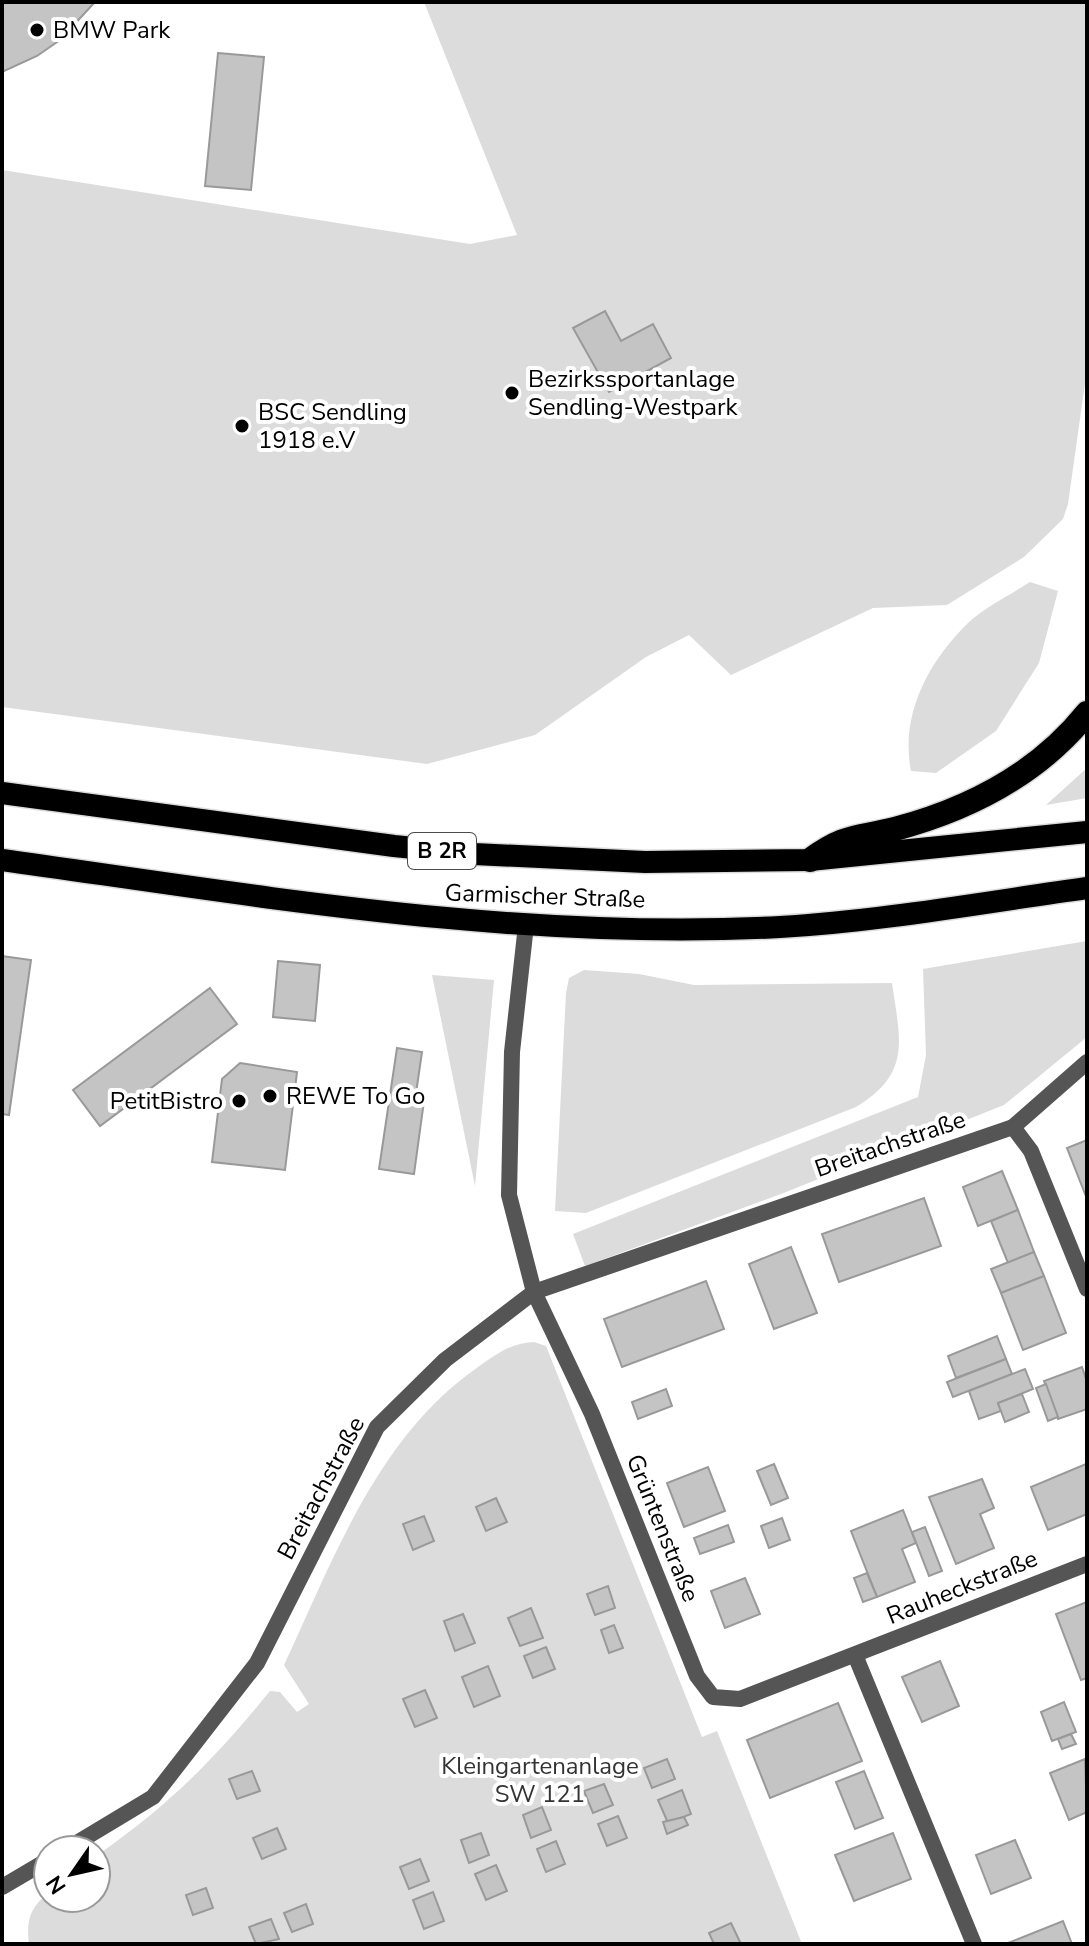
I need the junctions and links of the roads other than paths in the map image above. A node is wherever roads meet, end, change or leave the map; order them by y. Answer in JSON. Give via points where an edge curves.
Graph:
{"nodes":[{"id":1,"x":1087,"y":713,"type":"edge"},
{"id":2,"x":2,"y":793,"type":"edge"},
{"id":3,"x":1087,"y":832,"type":"edge"},
{"id":4,"x":2,"y":860,"type":"edge"},
{"id":5,"x":810,"y":860,"type":"junction"},
{"id":6,"x":1087,"y":888,"type":"edge"},
{"id":7,"x":526,"y":925,"type":"junction"},
{"id":8,"x":1087,"y":1062,"type":"edge"},
{"id":9,"x":1013,"y":1127,"type":"junction"},
{"id":10,"x":1087,"y":1289,"type":"edge"},
{"id":11,"x":534,"y":1292,"type":"junction"},
{"id":12,"x":1087,"y":1564,"type":"edge"},
{"id":13,"x":855,"y":1655,"type":"junction"},
{"id":14,"x":92,"y":1834,"type":"edge"},
{"id":15,"x":32,"y":1869,"type":"edge"},
{"id":16,"x":2,"y":1887,"type":"edge"},
{"id":17,"x":974,"y":1944,"type":"edge"}],
"edges":[{"from":1,"to":5,"type":"highway","via":[[1049,755],[972,804],[838,840]]},
{"from":2,"to":5,"type":"highway","name":"Garmischer Straße","number":"B 2R","via":[[474,854],[645,862]]},
{"from":3,"to":5,"type":"highway","name":"Garmischer Straße","number":"B 2R"},
{"from":4,"to":7,"type":"highway","name":"Garmischer Straße","via":[[414,917]]},
{"from":6,"to":7,"type":"highway","name":"Garmischer Straße","via":[[781,927]]},
{"from":7,"to":11,"type":"street","name":"Grüntenstraße","via":[[507,1153],[509,1195]]},
{"from":8,"to":9,"type":"street"},
{"from":9,"to":10,"type":"street","via":[[1031,1151]]},
{"from":9,"to":11,"type":"street","name":"Breitachstraße"},
{"from":11,"to":13,"type":"street","name":"Grüntenstraße","via":[[592,1414],[697,1676],[713,1697],[740,1699]]},
{"from":11,"to":14,"type":"street","name":"Breitachstraße","via":[[445,1360],[377,1427],[257,1663],[153,1797]]},
{"from":12,"to":13,"type":"street","name":"Rauheckstraße"},
{"from":13,"to":17,"type":"street"},
{"from":15,"to":16,"type":"street"}]}
